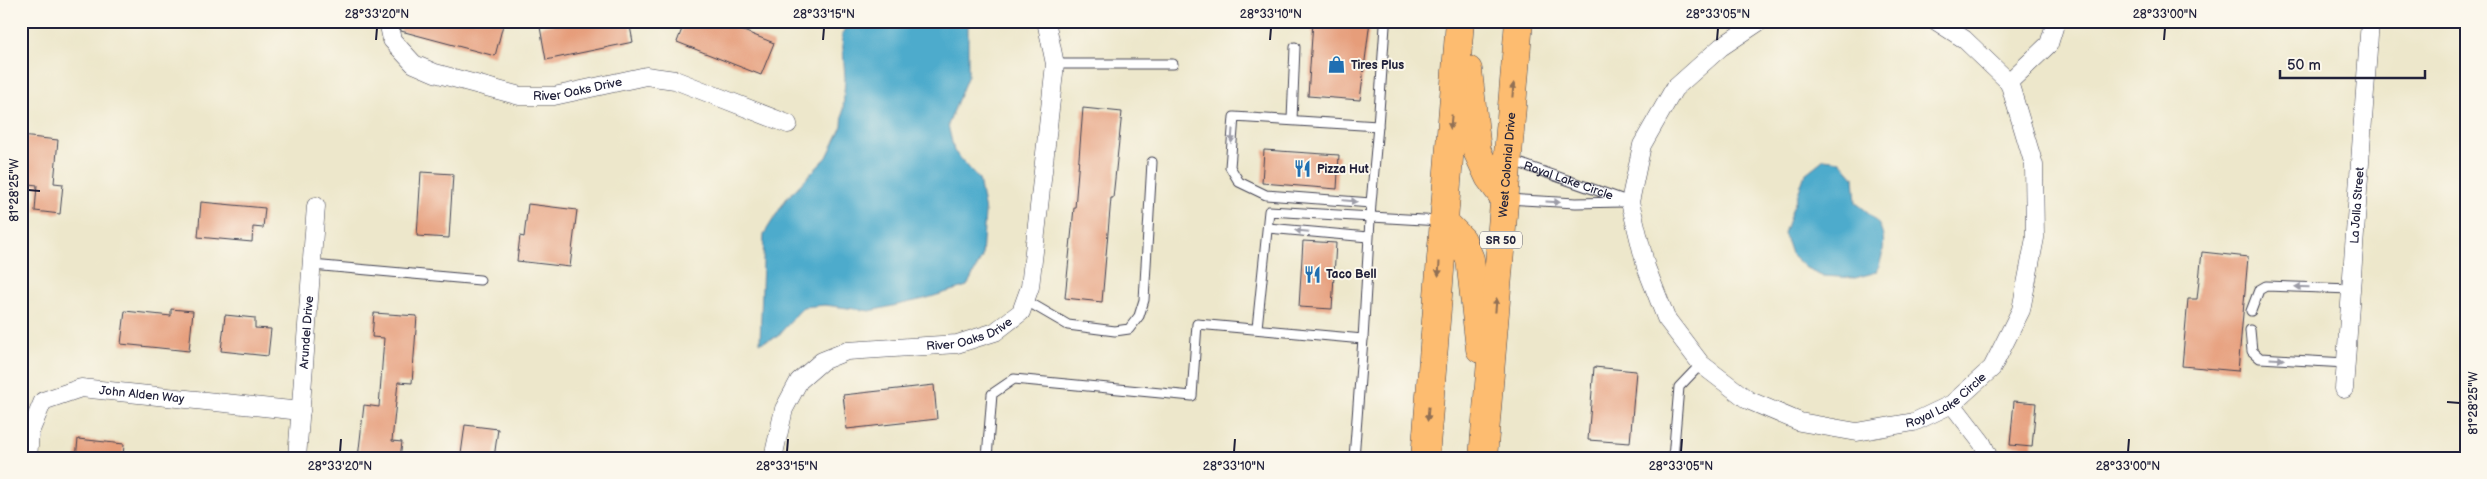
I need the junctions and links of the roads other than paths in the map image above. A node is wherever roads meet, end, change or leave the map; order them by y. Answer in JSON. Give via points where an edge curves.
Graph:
{"nodes":[{"id":1,"x":388,"y":21,"type":"edge"},
{"id":2,"x":1046,"y":21,"type":"edge"},
{"id":3,"x":1461,"y":21,"type":"edge"},
{"id":4,"x":1519,"y":21,"type":"edge"},
{"id":5,"x":1760,"y":21,"type":"edge"},
{"id":6,"x":1936,"y":21,"type":"edge"},
{"id":7,"x":2056,"y":21,"type":"edge"},
{"id":8,"x":2370,"y":21,"type":"edge"},
{"id":9,"x":1385,"y":26,"type":"dead end"},
{"id":10,"x":1295,"y":47,"type":"dead end"},
{"id":11,"x":1055,"y":64,"type":"junction"},
{"id":12,"x":1172,"y":64,"type":"dead end"},
{"id":13,"x":2009,"y":82,"type":"junction"},
{"id":14,"x":1292,"y":120,"type":"junction"},
{"id":15,"x":788,"y":124,"type":"dead end"},
{"id":16,"x":1378,"y":126,"type":"junction"},
{"id":17,"x":1508,"y":160,"type":"junction"},
{"id":18,"x":1152,"y":162,"type":"dead end"},
{"id":19,"x":1504,"y":199,"type":"junction"},
{"id":20,"x":1630,"y":202,"type":"junction"},
{"id":21,"x":1371,"y":203,"type":"junction"},
{"id":22,"x":316,"y":206,"type":"dead end"},
{"id":23,"x":1370,"y":218,"type":"junction"},
{"id":24,"x":1443,"y":221,"type":"junction"},
{"id":25,"x":1268,"y":228,"type":"junction"},
{"id":26,"x":1368,"y":237,"type":"junction"},
{"id":27,"x":312,"y":265,"type":"junction"},
{"id":28,"x":480,"y":280,"type":"dead end"},
{"id":29,"x":2351,"y":289,"type":"junction"},
{"id":30,"x":1025,"y":300,"type":"junction"},
{"id":31,"x":2251,"y":312,"type":"dead end"},
{"id":32,"x":1257,"y":328,"type":"junction"},
{"id":33,"x":2250,"y":330,"type":"dead end"},
{"id":34,"x":1363,"y":339,"type":"junction"},
{"id":35,"x":2346,"y":363,"type":"junction"},
{"id":36,"x":1701,"y":364,"type":"junction"},
{"id":37,"x":2344,"y":389,"type":"dead end"},
{"id":38,"x":1952,"y":404,"type":"junction"},
{"id":39,"x":301,"y":411,"type":"junction"},
{"id":40,"x":1487,"y":413,"type":"junction"},
{"id":41,"x":28,"y":458,"type":"edge"},
{"id":42,"x":298,"y":458,"type":"edge"},
{"id":43,"x":773,"y":458,"type":"edge"},
{"id":44,"x":987,"y":458,"type":"edge"},
{"id":45,"x":1354,"y":458,"type":"edge"},
{"id":46,"x":1425,"y":458,"type":"edge"},
{"id":47,"x":1483,"y":458,"type":"edge"},
{"id":48,"x":1673,"y":458,"type":"edge"},
{"id":49,"x":1989,"y":458,"type":"edge"}],
"edges":[{"from":1,"to":15,"type":"street","name":"River Oaks Drive","via":[[392,40],[414,64],[435,73],[520,96],[554,96],[646,76],[675,80]]},
{"from":2,"to":11,"type":"street","name":"River Oaks Drive"},
{"from":3,"to":19,"type":"highway","via":[[1476,151]]},
{"from":3,"to":24,"type":"highway","one_way":true},
{"from":17,"to":4,"type":"highway","name":"West Colonial Drive","number":"SR 50","one_way":true},
{"from":5,"to":20,"type":"street","name":"Royal Lake Circle","via":[[1721,47],[1674,89],[1642,145]]},
{"from":6,"to":13,"type":"street","name":"Royal Lake Circle","via":[[1964,39]]},
{"from":7,"to":13,"type":"street","via":[[2049,44]]},
{"from":8,"to":29,"type":"street","name":"La Jolla Street"},
{"from":9,"to":16,"type":"lane"},
{"from":10,"to":14,"type":"lane"},
{"from":11,"to":12,"type":"lane"},
{"from":11,"to":30,"type":"street","name":"River Oaks Drive","via":[[1030,286]]},
{"from":13,"to":38,"type":"street","name":"Royal Lake Circle","via":[[2034,164],[2035,238],[2021,310],[1992,368]]},
{"from":14,"to":16,"type":"lane"},
{"from":14,"to":21,"type":"lane","one_way":true,"via":[[1234,117],[1230,167],[1239,182],[1266,195]]},
{"from":16,"to":21,"type":"lane"},
{"from":17,"to":19,"type":"highway","name":"West Colonial Drive","number":"SR 50"},
{"from":17,"to":20,"type":"lane","name":"Royal Lake Circle"},
{"from":18,"to":30,"type":"lane","via":[[1144,300],[1139,316],[1129,329],[1115,332],[1068,325]]},
{"from":19,"to":20,"type":"lane","name":"Royal Lake Circle","one_way":true,"via":[[1576,204]]},
{"from":40,"to":19,"type":"highway","name":"West Colonial Drive","number":"SR 50","one_way":true},
{"from":20,"to":36,"type":"street","name":"Royal Lake Circle","via":[[1646,267],[1666,318]]},
{"from":21,"to":23,"type":"lane"},
{"from":22,"to":27,"type":"street","name":"Arundel Drive"},
{"from":23,"to":24,"type":"lane"},
{"from":23,"to":25,"type":"lane","via":[[1269,211]]},
{"from":23,"to":26,"type":"lane"},
{"from":24,"to":40,"type":"highway","via":[[1462,240],[1470,259]]},
{"from":24,"to":46,"type":"highway","one_way":true},
{"from":26,"to":25,"type":"lane","one_way":true},
{"from":25,"to":32,"type":"lane"},
{"from":26,"to":34,"type":"lane"},
{"from":27,"to":28,"type":"lane"},
{"from":27,"to":39,"type":"street","name":"Arundel Drive"},
{"from":29,"to":31,"type":"lane","one_way":true,"via":[[2266,286],[2259,290]]},
{"from":29,"to":35,"type":"street","name":"La Jolla Street"},
{"from":30,"to":43,"type":"street","name":"River Oaks Drive","via":[[1021,312],[995,332],[958,344],[847,351],[822,361],[799,381],[784,409]]},
{"from":32,"to":34,"type":"lane"},
{"from":32,"to":44,"type":"lane","via":[[1197,324],[1192,396],[1014,379],[992,394]]},
{"from":33,"to":35,"type":"lane","one_way":true,"via":[[2252,351],[2260,358]]},
{"from":34,"to":45,"type":"lane"},
{"from":35,"to":37,"type":"street","name":"La Jolla Street"},
{"from":36,"to":38,"type":"street","name":"Royal Lake Circle","via":[[1748,400],[1800,422],[1857,432],[1914,422]]},
{"from":36,"to":48,"type":"lane","via":[[1679,387]]},
{"from":38,"to":49,"type":"street","via":[[1982,443]]},
{"from":39,"to":41,"type":"street","name":"John Alden Way","via":[[80,388],[43,401],[30,432]]},
{"from":39,"to":42,"type":"street","name":"Arundel Drive"},
{"from":40,"to":47,"type":"highway","name":"West Colonial Drive","number":"SR 50"}]}
